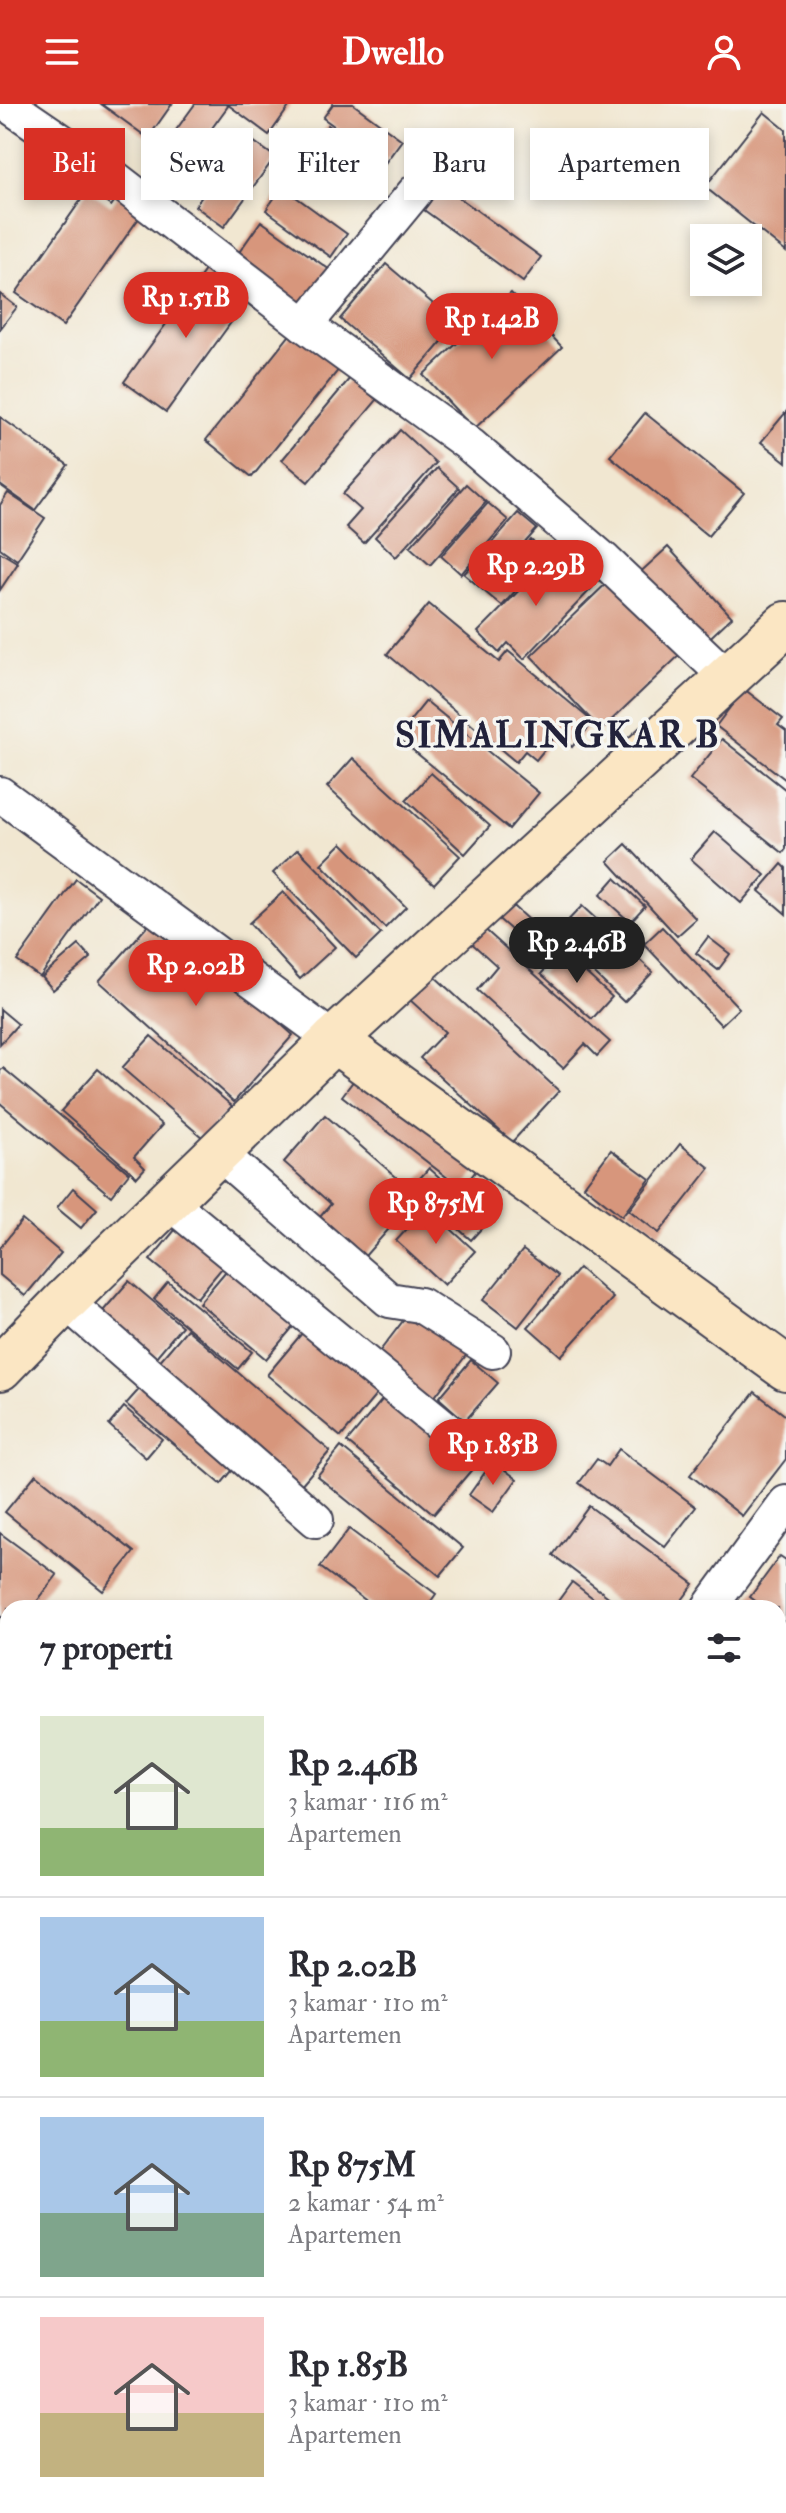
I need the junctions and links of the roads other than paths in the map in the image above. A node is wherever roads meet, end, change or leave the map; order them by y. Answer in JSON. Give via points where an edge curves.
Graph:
{"nodes":[{"id":1,"x":7,"y":104,"type":"edge"},
{"id":2,"x":408,"y":200,"type":"edge"},
{"id":3,"x":305,"y":325,"type":"junction"},
{"id":4,"x":786,"y":624,"type":"edge"},
{"id":5,"x":728,"y":678,"type":"junction"},
{"id":6,"x":2,"y":799,"type":"edge"},
{"id":7,"x":334,"y":1040,"type":"junction"},
{"id":8,"x":219,"y":1153,"type":"junction"},
{"id":9,"x":169,"y":1202,"type":"junction"},
{"id":10,"x":65,"y":1301,"type":"junction"},
{"id":11,"x":493,"y":1351,"type":"dead end"},
{"id":12,"x":0,"y":1368,"type":"edge"},
{"id":13,"x":786,"y":1368,"type":"edge"},
{"id":14,"x":456,"y":1437,"type":"dead end"},
{"id":15,"x":786,"y":1503,"type":"edge"},
{"id":16,"x":316,"y":1520,"type":"dead end"},
{"id":17,"x":715,"y":1600,"type":"edge"}],
"edges":[{"from":1,"to":3,"type":"street","via":[[108,173]]},
{"from":2,"to":3,"type":"street"},
{"from":3,"to":5,"type":"street","via":[[470,445],[605,561]]},
{"from":4,"to":5,"type":"main road"},
{"from":5,"to":7,"type":"main road"},
{"from":6,"to":7,"type":"street"},
{"from":7,"to":8,"type":"main road"},
{"from":7,"to":13,"type":"main road"},
{"from":8,"to":9,"type":"main road"},
{"from":8,"to":11,"type":"street","via":[[389,1300],[420,1305]]},
{"from":9,"to":10,"type":"main road"},
{"from":9,"to":14,"type":"street"},
{"from":10,"to":12,"type":"main road"},
{"from":10,"to":16,"type":"street"},
{"from":15,"to":17,"type":"street"}]}
